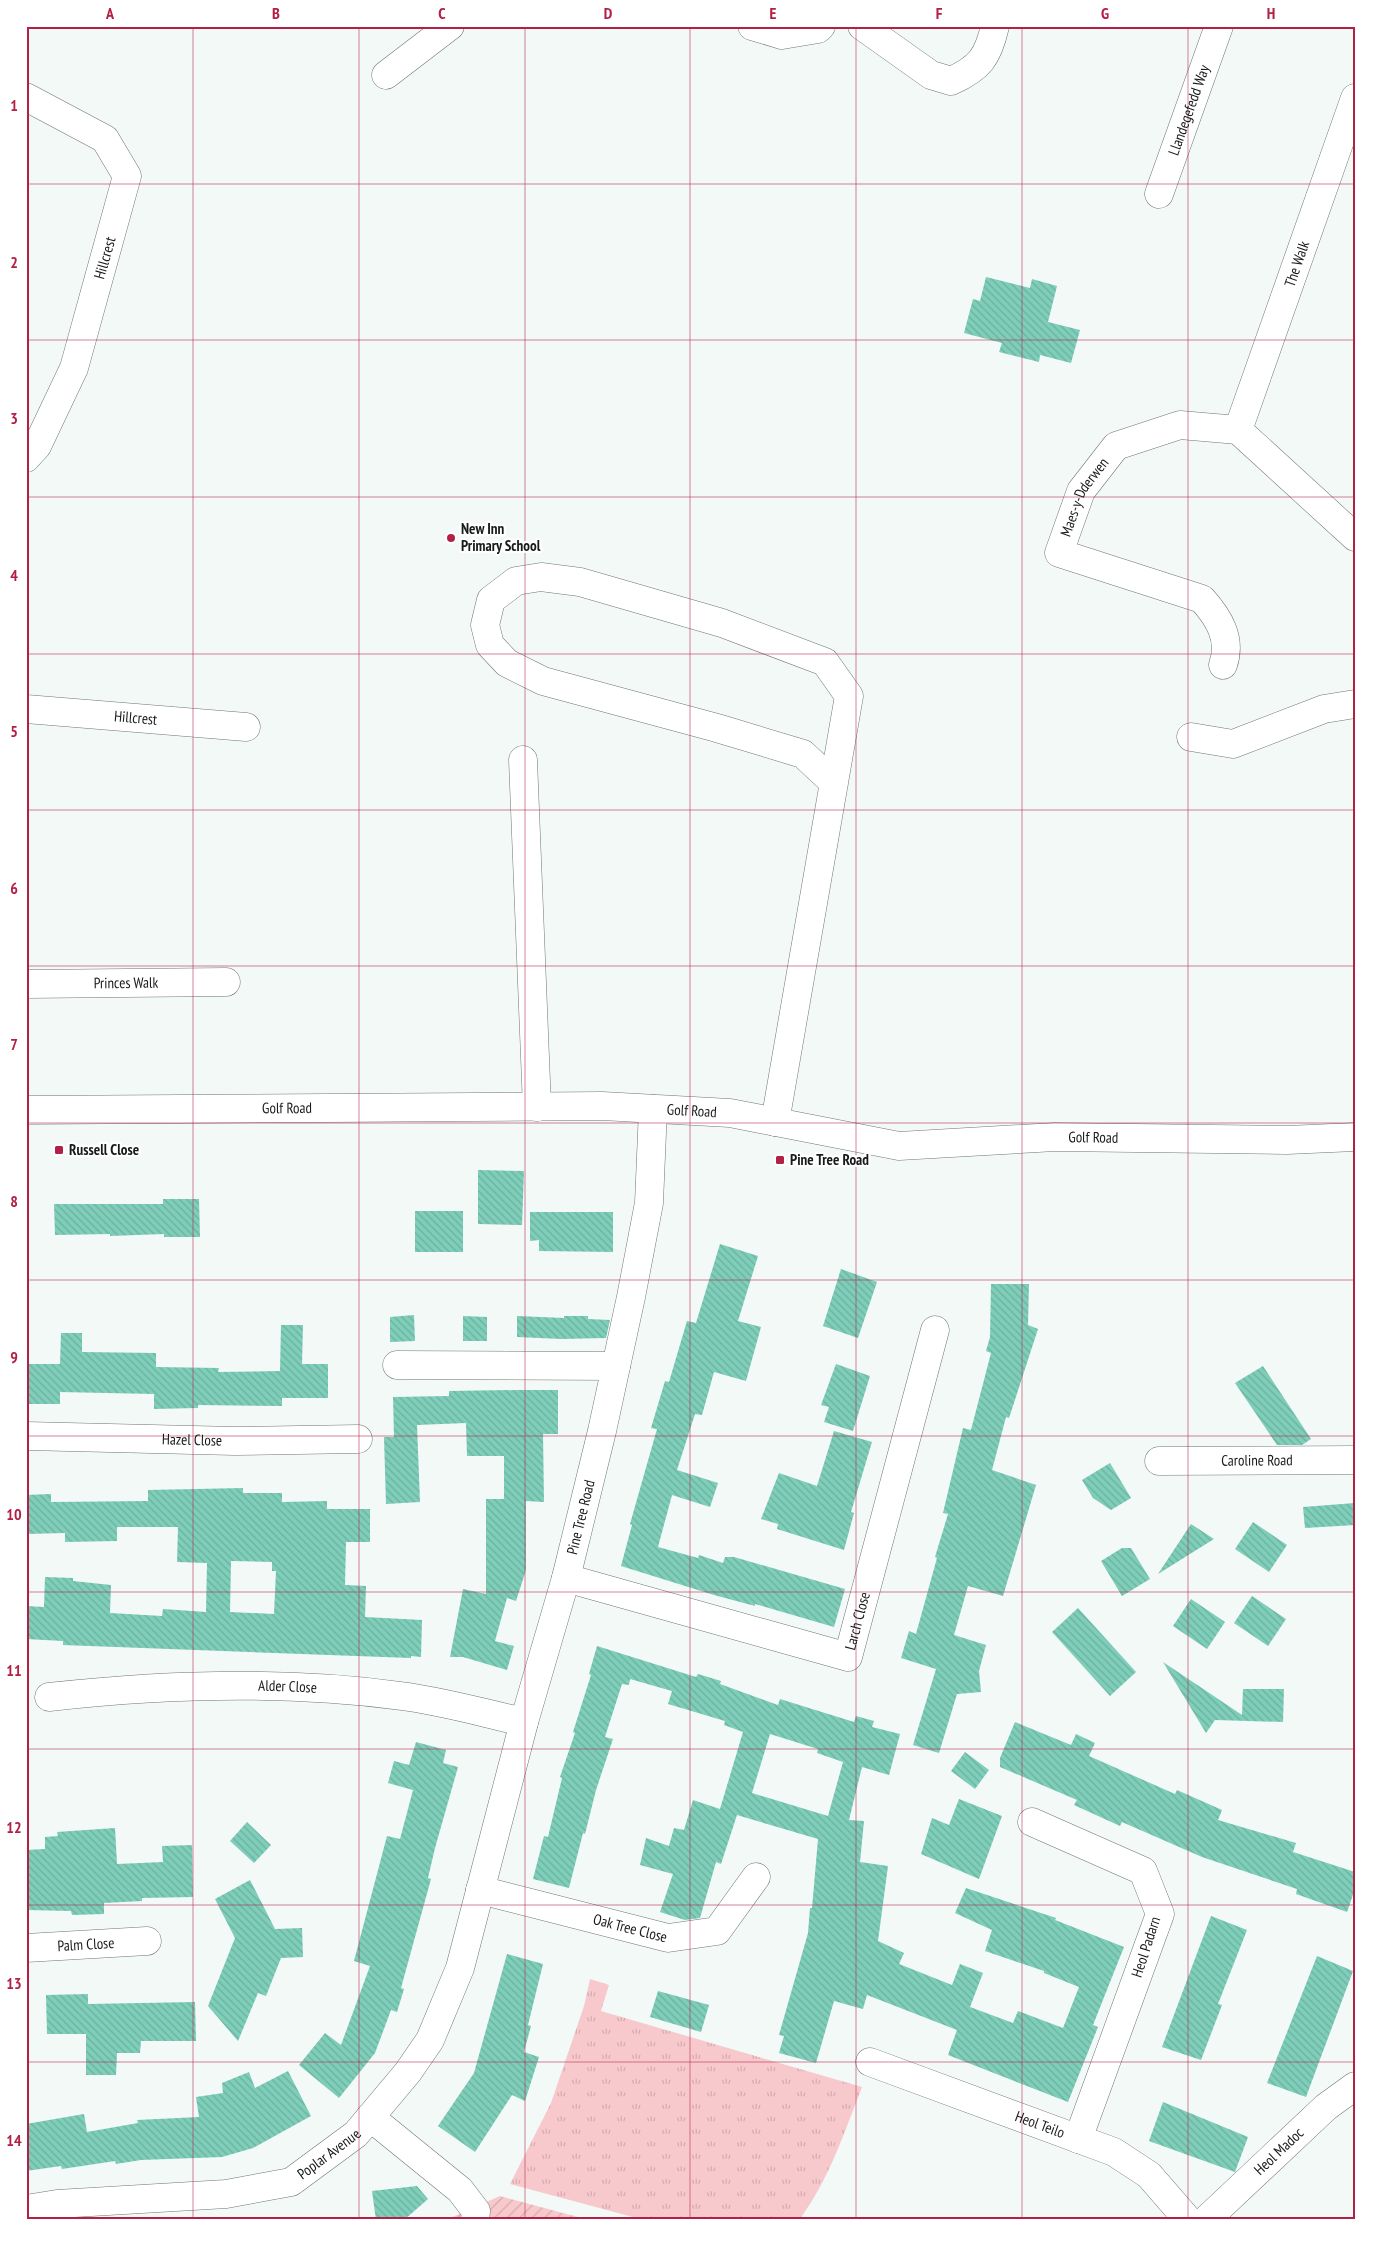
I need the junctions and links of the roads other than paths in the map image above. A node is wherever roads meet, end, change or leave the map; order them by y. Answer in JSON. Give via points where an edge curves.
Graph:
{"nodes":[{"id":1,"x":450,"y":26,"type":"edge"},
{"id":2,"x":752,"y":26,"type":"edge"},
{"id":3,"x":821,"y":26,"type":"edge"},
{"id":4,"x":862,"y":26,"type":"edge"},
{"id":5,"x":995,"y":26,"type":"edge"},
{"id":6,"x":1219,"y":26,"type":"edge"},
{"id":7,"x":386,"y":75,"type":"dead end"},
{"id":8,"x":26,"y":97,"type":"edge"},
{"id":9,"x":1355,"y":98,"type":"edge"},
{"id":10,"x":1159,"y":194,"type":"dead end"},
{"id":11,"x":1238,"y":430,"type":"junction"},
{"id":12,"x":26,"y":458,"type":"edge"},
{"id":13,"x":1355,"y":537,"type":"edge"},
{"id":14,"x":1223,"y":665,"type":"dead end"},
{"id":15,"x":1355,"y":704,"type":"edge"},
{"id":16,"x":26,"y":709,"type":"edge"},
{"id":17,"x":246,"y":727,"type":"dead end"},
{"id":18,"x":1191,"y":737,"type":"dead end"},
{"id":19,"x":523,"y":760,"type":"dead end"},
{"id":20,"x":834,"y":783,"type":"junction"},
{"id":21,"x":226,"y":982,"type":"dead end"},
{"id":22,"x":26,"y":984,"type":"edge"},
{"id":23,"x":537,"y":1106,"type":"junction"},
{"id":24,"x":653,"y":1109,"type":"junction"},
{"id":25,"x":26,"y":1110,"type":"edge"},
{"id":26,"x":775,"y":1122,"type":"junction"},
{"id":27,"x":1355,"y":1137,"type":"edge"},
{"id":28,"x":935,"y":1330,"type":"dead end"},
{"id":29,"x":397,"y":1365,"type":"dead end"},
{"id":30,"x":616,"y":1366,"type":"junction"},
{"id":31,"x":26,"y":1436,"type":"edge"},
{"id":32,"x":358,"y":1439,"type":"dead end"},
{"id":33,"x":1355,"y":1460,"type":"edge"},
{"id":34,"x":1159,"y":1461,"type":"dead end"},
{"id":35,"x":566,"y":1578,"type":"junction"},
{"id":36,"x":49,"y":1697,"type":"dead end"},
{"id":37,"x":524,"y":1722,"type":"junction"},
{"id":38,"x":1032,"y":1822,"type":"dead end"},
{"id":39,"x":756,"y":1877,"type":"dead end"},
{"id":40,"x":480,"y":1890,"type":"junction"},
{"id":41,"x":147,"y":1941,"type":"dead end"},
{"id":42,"x":26,"y":1948,"type":"edge"},
{"id":43,"x":870,"y":2062,"type":"dead end"},
{"id":44,"x":1355,"y":2086,"type":"edge"},
{"id":45,"x":370,"y":2117,"type":"junction"},
{"id":46,"x":1078,"y":2139,"type":"junction"},
{"id":47,"x":26,"y":2209,"type":"edge"},
{"id":48,"x":475,"y":2220,"type":"edge"},
{"id":49,"x":1188,"y":2220,"type":"edge"},
{"id":50,"x":1206,"y":2220,"type":"edge"}],
"edges":[{"from":1,"to":7,"type":"street"},
{"from":2,"to":3,"type":"street","via":[[782,35]]},
{"from":4,"to":5,"type":"street","via":[[931,75],[951,81],[980,63],[988,53]]},
{"from":6,"to":10,"type":"street","name":"Llandegefedd Way"},
{"from":8,"to":12,"type":"street","name":"Hillcrest","via":[[105,139],[127,176],[74,368],[38,446]]},
{"from":9,"to":11,"type":"street","name":"The Walk"},
{"from":11,"to":13,"type":"street"},
{"from":11,"to":14,"type":"street","name":"Maes-y-Dderwen","via":[[1180,425],[1116,446],[1081,491],[1059,553],[1202,599],[1216,615],[1224,635],[1228,651]]},
{"from":15,"to":18,"type":"street","via":[[1324,709],[1233,744]]},
{"from":16,"to":17,"type":"street","name":"Hillcrest"},
{"from":19,"to":23,"type":"street"},
{"from":20,"to":20,"type":"street","via":[[849,696],[825,662],[722,623],[580,582],[541,576],[516,581],[491,600],[485,626],[490,646],[507,663],[542,681],[803,754]]},
{"from":20,"to":26,"type":"street"},
{"from":21,"to":22,"type":"street","name":"Princes Walk"},
{"from":23,"to":24,"type":"street","name":"Golf Road"},
{"from":23,"to":25,"type":"street","name":"Golf Road"},
{"from":24,"to":26,"type":"street","name":"Golf Road","via":[[730,1113]]},
{"from":24,"to":30,"type":"street","name":"Pine Tree Road","via":[[649,1203]]},
{"from":26,"to":27,"type":"street","name":"Golf Road","via":[[899,1146],[1055,1137],[1287,1140]]},
{"from":28,"to":35,"type":"street","name":"Larch Close","via":[[848,1658]]},
{"from":29,"to":30,"type":"street"},
{"from":30,"to":35,"type":"street","name":"Pine Tree Road"},
{"from":31,"to":32,"type":"street","name":"Hazel Close","via":[[235,1441]]},
{"from":33,"to":34,"type":"street","name":"Caroline Road"},
{"from":35,"to":37,"type":"street","name":"Pine Tree Road"},
{"from":36,"to":37,"type":"street","name":"Alder Close","via":[[126,1688],[280,1684],[402,1696]]},
{"from":37,"to":40,"type":"street","name":"Pine Tree Road"},
{"from":38,"to":46,"type":"street","name":"Heol Padarn","via":[[1143,1871],[1160,1914]]},
{"from":39,"to":40,"type":"street","name":"Oak Tree Close","via":[[717,1931],[668,1938]]},
{"from":40,"to":45,"type":"street","name":"Poplar Avenue","via":[[460,1968],[430,2040]]},
{"from":41,"to":42,"type":"street","name":"Palm Close"},
{"from":43,"to":46,"type":"street","name":"Heol Teilo"},
{"from":44,"to":50,"type":"street","name":"Heol Madoc","via":[[1326,2107]]},
{"from":45,"to":47,"type":"street","name":"Poplar Avenue","via":[[356,2134],[291,2182],[226,2194],[57,2204]]},
{"from":45,"to":48,"type":"street","via":[[460,2190],[476,2211]]},
{"from":46,"to":49,"type":"street","name":"Heol Teilo","via":[[1114,2152],[1149,2176]]}]}
